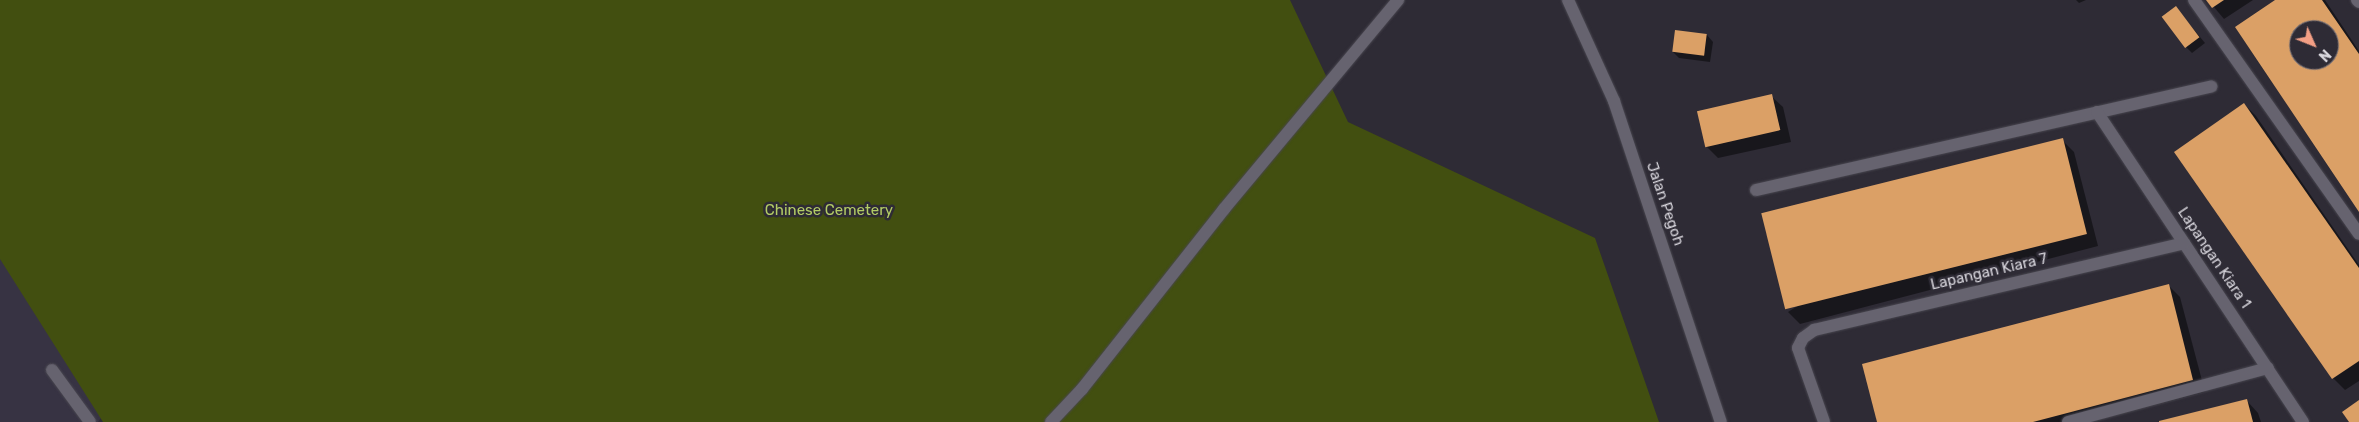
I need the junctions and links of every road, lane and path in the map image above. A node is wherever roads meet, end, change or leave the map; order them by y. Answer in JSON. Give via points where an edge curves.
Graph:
{"nodes":[{"id":1,"x":1398,"y":0,"type":"edge"},
{"id":2,"x":1568,"y":0,"type":"edge"},
{"id":3,"x":2194,"y":0,"type":"edge"},
{"id":4,"x":2211,"y":86,"type":"dead end"},
{"id":5,"x":2097,"y":112,"type":"junction"},
{"id":6,"x":1756,"y":190,"type":"dead end"},
{"id":7,"x":2359,"y":234,"type":"edge"},
{"id":8,"x":2184,"y":243,"type":"junction"},
{"id":9,"x":2268,"y":368,"type":"junction"},
{"id":10,"x":52,"y":370,"type":"dead end"},
{"id":11,"x":90,"y":422,"type":"edge"},
{"id":12,"x":1051,"y":422,"type":"edge"},
{"id":13,"x":1721,"y":422,"type":"edge"},
{"id":14,"x":1824,"y":422,"type":"edge"},
{"id":15,"x":2068,"y":422,"type":"edge"},
{"id":16,"x":2304,"y":422,"type":"edge"}],
"edges":[{"from":1,"to":12,"type":"street","via":[[1224,208],[1082,389]]},
{"from":2,"to":13,"type":"street","name":"Jalan Pegoh","via":[[1614,101]]},
{"from":3,"to":7,"type":"street"},
{"from":4,"to":5,"type":"street"},
{"from":5,"to":6,"type":"street"},
{"from":5,"to":8,"type":"street","name":"Lapangan Kiara 1"},
{"from":8,"to":9,"type":"street","name":"Lapangan Kiara 1"},
{"from":8,"to":14,"type":"street","name":"Lapangan Kiara 7","via":[[1814,330],[1803,338],[1798,348]]},
{"from":9,"to":15,"type":"street"},
{"from":9,"to":16,"type":"street","name":"Lapangan Kiara 1"},
{"from":10,"to":11,"type":"street"}]}
